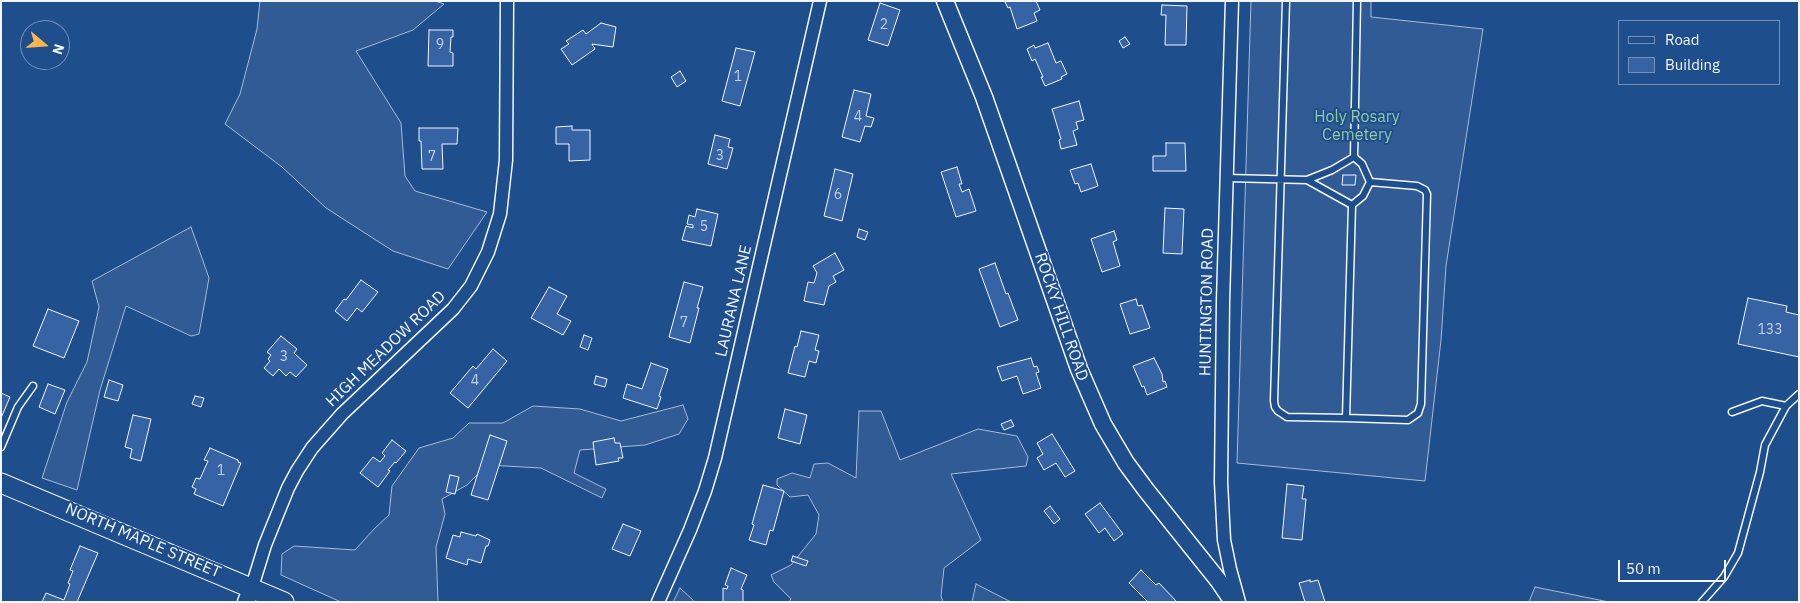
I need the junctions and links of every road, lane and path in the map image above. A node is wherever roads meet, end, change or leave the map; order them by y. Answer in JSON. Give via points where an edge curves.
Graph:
{"nodes":[{"id":1,"x":506,"y":1,"type":"edge"},
{"id":2,"x":820,"y":1,"type":"edge"},
{"id":3,"x":945,"y":1,"type":"edge"},
{"id":4,"x":1232,"y":1,"type":"edge"},
{"id":5,"x":1286,"y":1,"type":"edge"},
{"id":6,"x":1357,"y":1,"type":"edge"},
{"id":7,"x":1354,"y":157,"type":"junction"},
{"id":8,"x":1227,"y":178,"type":"junction"},
{"id":9,"x":1280,"y":179,"type":"junction"},
{"id":10,"x":1307,"y":180,"type":"junction"},
{"id":11,"x":1370,"y":182,"type":"junction"},
{"id":12,"x":1352,"y":205,"type":"junction"},
{"id":13,"x":33,"y":386,"type":"dead end"},
{"id":14,"x":1799,"y":394,"type":"edge"},
{"id":15,"x":1786,"y":406,"type":"junction"},
{"id":16,"x":1732,"y":412,"type":"dead end"},
{"id":17,"x":1346,"y":418,"type":"junction"},
{"id":18,"x":1,"y":447,"type":"edge"},
{"id":19,"x":1,"y":483,"type":"edge"},
{"id":20,"x":249,"y":595,"type":"edge"},
{"id":21,"x":284,"y":602,"type":"edge"},
{"id":22,"x":658,"y":602,"type":"edge"},
{"id":23,"x":1233,"y":602,"type":"edge"},
{"id":24,"x":1239,"y":602,"type":"edge"},
{"id":25,"x":1702,"y":602,"type":"edge"}],
"edges":[{"from":1,"to":20,"type":"street","name":"HIGH MEADOW ROAD","via":[[506,160],[500,214],[488,252],[471,286],[453,309],[342,414],[312,448],[288,488]]},
{"from":2,"to":22,"type":"street","name":"LAURANA LANE","via":[[715,458],[690,530]]},
{"from":3,"to":23,"type":"street","name":"ROCKY HILL ROAD","via":[[984,97],[1079,369],[1103,424],[1126,463]]},
{"from":4,"to":8,"type":"street","name":"HUNTINGTON ROAD"},
{"from":5,"to":9,"type":"lane"},
{"from":6,"to":7,"type":"lane"},
{"from":7,"to":10,"type":"lane"},
{"from":7,"to":11,"type":"lane","via":[[1362,164]]},
{"from":8,"to":9,"type":"lane"},
{"from":8,"to":24,"type":"street","name":"HUNTINGTON ROAD","via":[[1221,507],[1226,550]]},
{"from":9,"to":10,"type":"lane"},
{"from":9,"to":17,"type":"lane","via":[[1275,407],[1287,417]]},
{"from":10,"to":12,"type":"lane"},
{"from":11,"to":12,"type":"lane","via":[[1363,196]]},
{"from":11,"to":17,"type":"lane","via":[[1417,186],[1427,194],[1421,404],[1418,413],[1408,420]]},
{"from":12,"to":17,"type":"lane"},
{"from":13,"to":18,"type":"lane","via":[[18,407]]},
{"from":14,"to":15,"type":"lane"},
{"from":15,"to":16,"type":"lane","via":[[1762,401]]},
{"from":15,"to":25,"type":"lane","via":[[1765,444],[1738,553],[1724,577]]},
{"from":19,"to":20,"type":"main road","name":"NORTH MAPLE STREET"},
{"from":20,"to":21,"type":"main road","name":"NORTH MAPLE STREET"}]}
